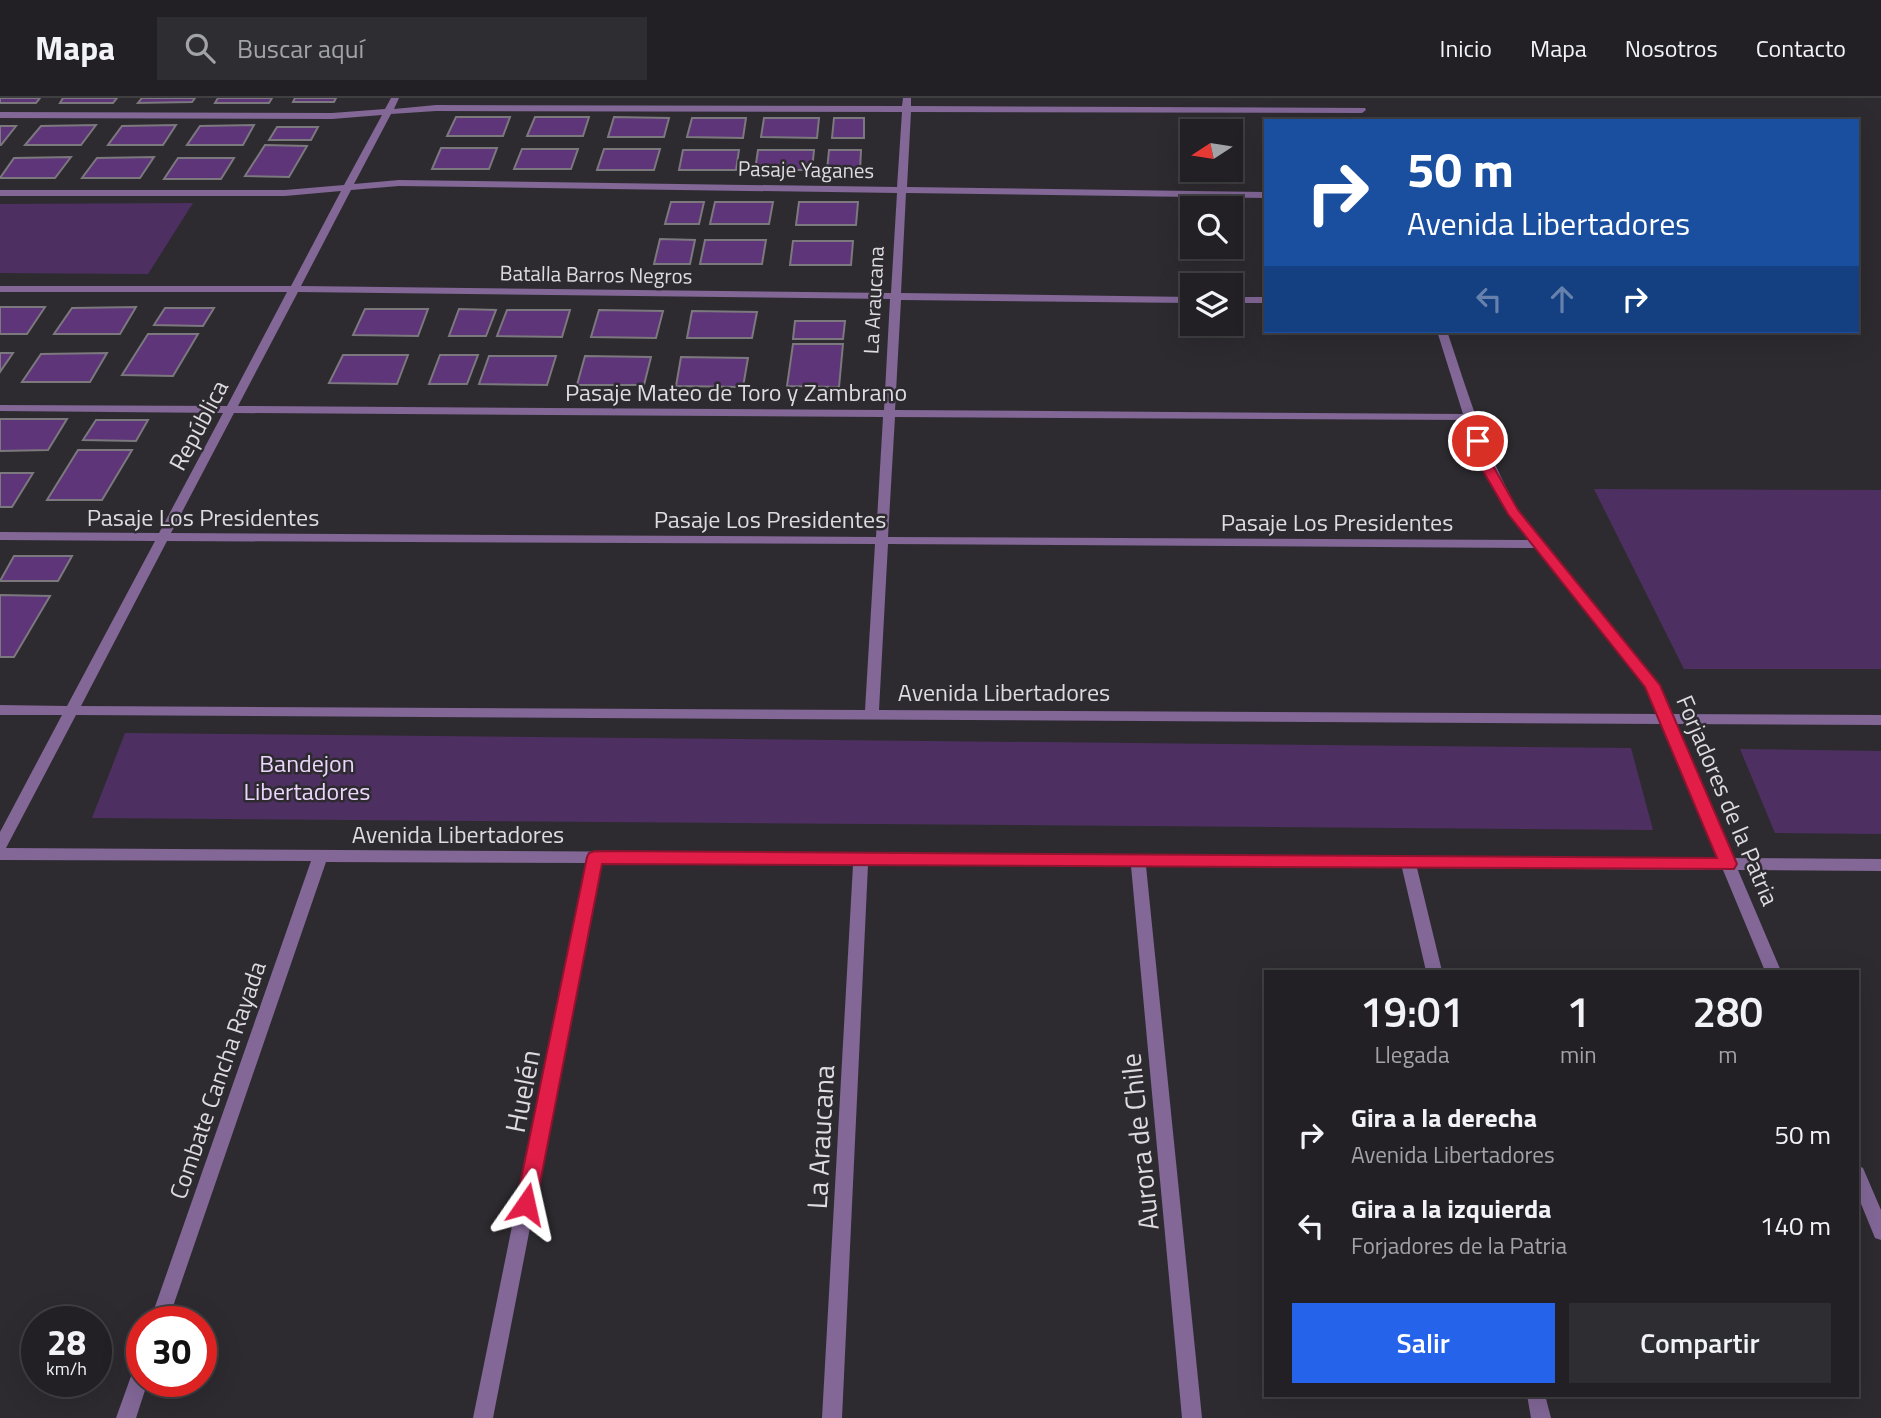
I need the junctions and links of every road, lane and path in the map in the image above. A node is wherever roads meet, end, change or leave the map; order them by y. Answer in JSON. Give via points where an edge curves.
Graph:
{"nodes":[{"id":1,"x":395,"y":98,"type":"edge"},
{"id":2,"x":1358,"y":98,"type":"edge"},
{"id":3,"x":907,"y":103,"type":"edge"},
{"id":4,"x":1362,"y":110,"type":"junction"},
{"id":5,"x":387,"y":112,"type":"junction"},
{"id":6,"x":0,"y":115,"type":"edge"},
{"id":7,"x":1365,"y":119,"type":"edge"},
{"id":8,"x":347,"y":188,"type":"junction"},
{"id":9,"x":902,"y":190,"type":"junction"},
{"id":10,"x":0,"y":193,"type":"edge"},
{"id":11,"x":1264,"y":195,"type":"edge"},
{"id":12,"x":0,"y":289,"type":"edge"},
{"id":13,"x":293,"y":289,"type":"junction"},
{"id":14,"x":896,"y":298,"type":"junction"},
{"id":15,"x":1180,"y":300,"type":"edge"},
{"id":16,"x":1243,"y":300,"type":"edge"},
{"id":17,"x":1264,"y":300,"type":"edge"},
{"id":18,"x":1443,"y":333,"type":"edge"},
{"id":19,"x":0,"y":408,"type":"edge"},
{"id":20,"x":230,"y":409,"type":"junction"},
{"id":21,"x":890,"y":414,"type":"junction"},
{"id":22,"x":1471,"y":417,"type":"junction"},
{"id":23,"x":0,"y":537,"type":"edge"},
{"id":24,"x":163,"y":537,"type":"junction"},
{"id":25,"x":883,"y":541,"type":"junction"},
{"id":26,"x":1539,"y":544,"type":"junction"},
{"id":27,"x":0,"y":710,"type":"edge"},
{"id":28,"x":72,"y":710,"type":"junction"},
{"id":29,"x":872,"y":714,"type":"junction"},
{"id":30,"x":1668,"y":719,"type":"junction"},
{"id":31,"x":1881,"y":720,"type":"edge"},
{"id":32,"x":0,"y":846,"type":"edge"},
{"id":33,"x":0,"y":854,"type":"edge"},
{"id":34,"x":320,"y":856,"type":"junction"},
{"id":35,"x":595,"y":857,"type":"junction"},
{"id":36,"x":861,"y":859,"type":"junction"},
{"id":37,"x":1138,"y":860,"type":"junction"},
{"id":38,"x":1408,"y":862,"type":"junction"},
{"id":39,"x":1728,"y":864,"type":"junction"},
{"id":40,"x":1881,"y":865,"type":"edge"},
{"id":41,"x":1434,"y":970,"type":"edge"},
{"id":42,"x":1773,"y":970,"type":"edge"},
{"id":43,"x":1859,"y":1178,"type":"edge"},
{"id":44,"x":1881,"y":1232,"type":"edge"},
{"id":45,"x":164,"y":1306,"type":"edge"},
{"id":46,"x":133,"y":1397,"type":"edge"},
{"id":47,"x":1537,"y":1397,"type":"edge"},
{"id":48,"x":126,"y":1418,"type":"edge"},
{"id":49,"x":483,"y":1418,"type":"edge"},
{"id":50,"x":832,"y":1418,"type":"edge"},
{"id":51,"x":1192,"y":1418,"type":"edge"},
{"id":52,"x":1542,"y":1418,"type":"edge"}],
"edges":[{"from":1,"to":5,"type":"street","name":"República"},
{"from":2,"to":4,"type":"street"},
{"from":3,"to":4,"type":"street"},
{"from":3,"to":5,"type":"street"},
{"from":3,"to":9,"type":"street","name":"La Araucana"},
{"from":4,"to":7,"type":"street"},
{"from":5,"to":6,"type":"street","via":[[332,116]]},
{"from":5,"to":8,"type":"street","name":"República"},
{"from":8,"to":9,"type":"street","name":"Pasaje Yaganes","via":[[399,183]]},
{"from":8,"to":10,"type":"street","name":"Pasaje Yaganes","via":[[285,193]]},
{"from":8,"to":13,"type":"street","name":"República"},
{"from":9,"to":11,"type":"street","name":"Pasaje Yaganes"},
{"from":9,"to":14,"type":"street","name":"La Araucana"},
{"from":12,"to":13,"type":"street","name":"Batalla Barros Negros"},
{"from":13,"to":14,"type":"street","name":"Batalla Barros Negros"},
{"from":13,"to":20,"type":"street","name":"República"},
{"from":14,"to":15,"type":"street","name":"Batalla Barros Negros"},
{"from":14,"to":21,"type":"street","name":"La Araucana"},
{"from":16,"to":17,"type":"street"},
{"from":18,"to":22,"type":"street","name":"Forjadores de la Patria"},
{"from":19,"to":20,"type":"street","name":"Pasaje Mateo de Toro y Zambrano"},
{"from":20,"to":21,"type":"street","name":"Pasaje Mateo de Toro y Zambrano"},
{"from":20,"to":24,"type":"street","name":"República"},
{"from":21,"to":22,"type":"street","name":"Pasaje Mateo de Toro y Zambrano"},
{"from":21,"to":25,"type":"street","name":"La Araucana"},
{"from":22,"to":26,"type":"street","name":"Forjadores de la Patria","via":[[1485,464]]},
{"from":23,"to":24,"type":"street","name":"Pasaje Los Presidentes"},
{"from":24,"to":25,"type":"street","name":"Pasaje Los Presidentes"},
{"from":24,"to":28,"type":"street","name":"República"},
{"from":25,"to":26,"type":"street","name":"Pasaje Los Presidentes"},
{"from":25,"to":29,"type":"street","name":"La Araucana"},
{"from":26,"to":30,"type":"street","name":"Forjadores de la Patria","via":[[1652,685]]},
{"from":27,"to":28,"type":"street","name":"Avenida Libertadores"},
{"from":28,"to":29,"type":"street","name":"Avenida Libertadores"},
{"from":28,"to":32,"type":"street","name":"República"},
{"from":29,"to":30,"type":"street","name":"Avenida Libertadores"},
{"from":30,"to":31,"type":"street","name":"Avenida Libertadores"},
{"from":30,"to":39,"type":"street","name":"Forjadores de la Patria"},
{"from":33,"to":34,"type":"street","name":"Avenida Libertadores"},
{"from":34,"to":35,"type":"street","name":"Avenida Libertadores"},
{"from":34,"to":45,"type":"street","name":"Combate Cancha Rayada"},
{"from":35,"to":36,"type":"street","name":"Avenida Libertadores"},
{"from":35,"to":49,"type":"street","name":"Huelén"},
{"from":36,"to":37,"type":"street","name":"Avenida Libertadores"},
{"from":36,"to":50,"type":"street","name":"La Araucana"},
{"from":37,"to":38,"type":"street","name":"Avenida Libertadores"},
{"from":37,"to":51,"type":"street","name":"Aurora de Chile"},
{"from":38,"to":39,"type":"street","name":"Avenida Libertadores"},
{"from":38,"to":41,"type":"street"},
{"from":39,"to":40,"type":"street","name":"Avenida Libertadores"},
{"from":39,"to":42,"type":"street","name":"Forjadores de la Patria"},
{"from":43,"to":44,"type":"street"},
{"from":46,"to":48,"type":"street"},
{"from":47,"to":52,"type":"street"}]}
